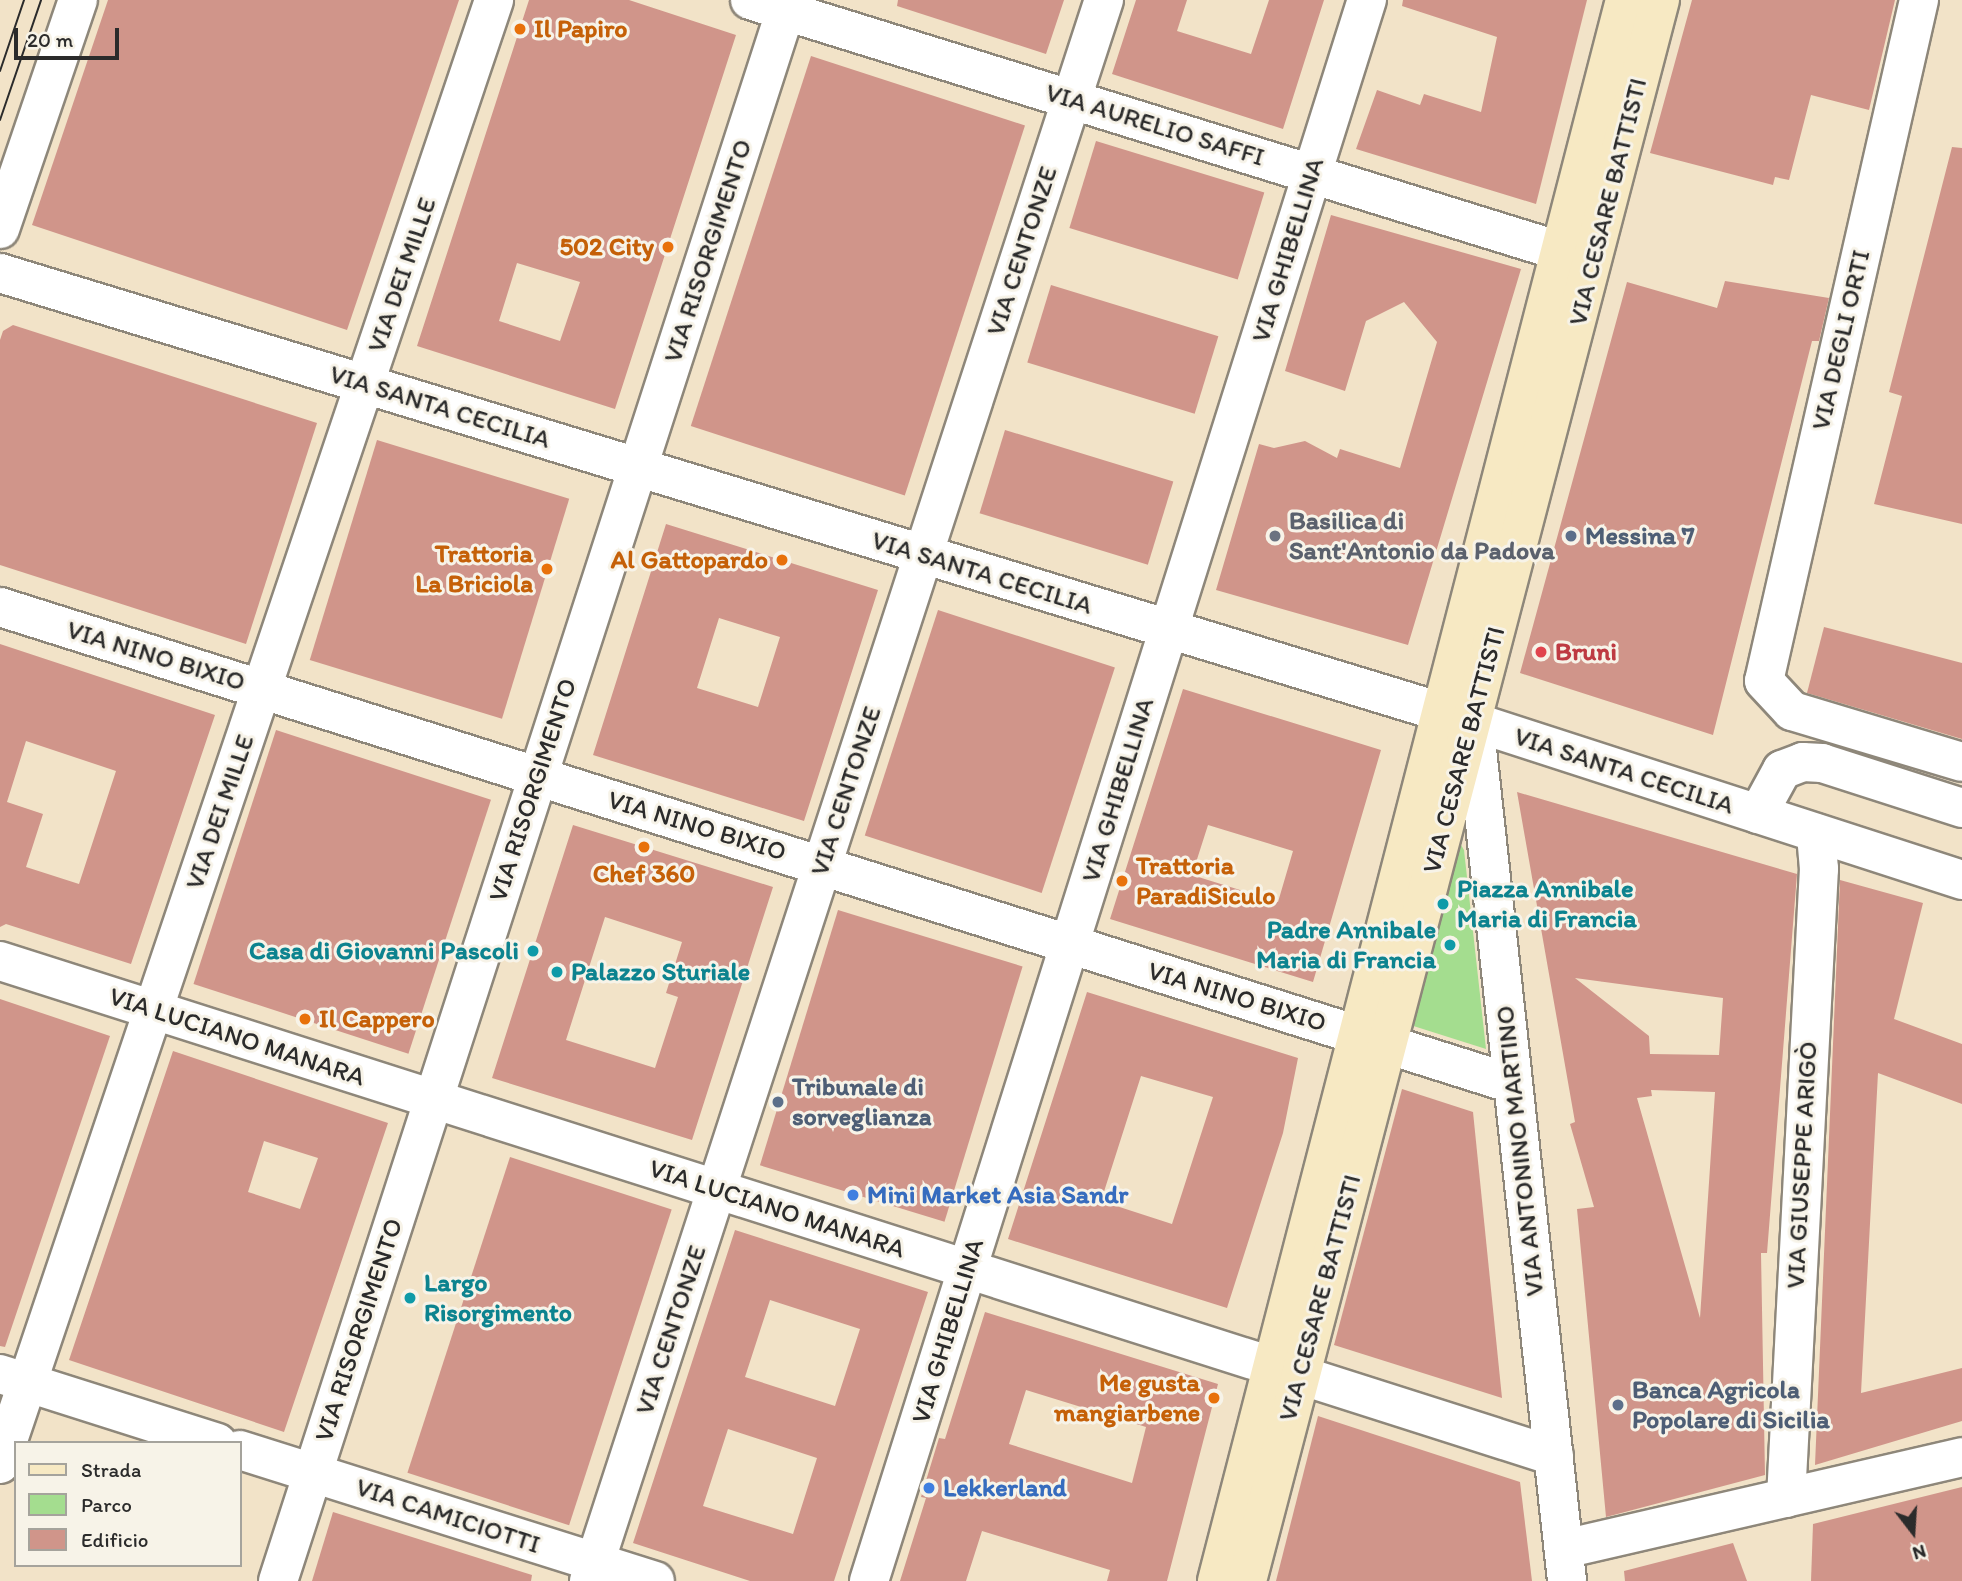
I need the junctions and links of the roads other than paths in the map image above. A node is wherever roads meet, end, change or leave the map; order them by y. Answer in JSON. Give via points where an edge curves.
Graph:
{"nodes":[{"id":1,"x":78,"y":0,"type":"edge"},
{"id":2,"x":494,"y":0,"type":"edge"},
{"id":3,"x":1104,"y":0,"type":"edge"},
{"id":4,"x":1367,"y":0,"type":"edge"},
{"id":5,"x":1625,"y":0,"type":"edge"},
{"id":6,"x":1660,"y":0,"type":"edge"},
{"id":7,"x":1919,"y":0,"type":"edge"},
{"id":8,"x":775,"y":4,"type":"edge"},
{"id":9,"x":1071,"y":100,"type":"junction"},
{"id":10,"x":1312,"y":174,"type":"junction"},
{"id":11,"x":0,"y":229,"type":"edge"},
{"id":12,"x":1560,"y":251,"type":"junction"},
{"id":13,"x":0,"y":273,"type":"edge"},
{"id":14,"x":365,"y":384,"type":"junction"},
{"id":15,"x":637,"y":468,"type":"junction"},
{"id":16,"x":923,"y":555,"type":"junction"},
{"id":17,"x":0,"y":607,"type":"edge"},
{"id":18,"x":1169,"y":630,"type":"junction"},
{"id":19,"x":262,"y":689,"type":"junction"},
{"id":20,"x":1457,"y":717,"type":"junction"},
{"id":21,"x":1962,"y":762,"type":"edge"},
{"id":22,"x":538,"y":776,"type":"junction"},
{"id":23,"x":1962,"y":808,"type":"edge"},
{"id":24,"x":1758,"y":814,"type":"junction"},
{"id":25,"x":1816,"y":832,"type":"junction"},
{"id":26,"x":822,"y":866,"type":"junction"},
{"id":27,"x":1962,"y":880,"type":"edge"},
{"id":28,"x":1070,"y":944,"type":"junction"},
{"id":29,"x":0,"y":961,"type":"edge"},
{"id":30,"x":153,"y":1010,"type":"junction"},
{"id":31,"x":1373,"y":1040,"type":"junction"},
{"id":32,"x":1513,"y":1084,"type":"junction"},
{"id":33,"x":433,"y":1100,"type":"junction"},
{"id":34,"x":716,"y":1190,"type":"junction"},
{"id":35,"x":967,"y":1270,"type":"junction"},
{"id":36,"x":1287,"y":1371,"type":"junction"},
{"id":37,"x":14,"y":1379,"type":"edge"},
{"id":38,"x":211,"y":1441,"type":"edge"},
{"id":39,"x":242,"y":1451,"type":"edge"},
{"id":40,"x":1554,"y":1456,"type":"junction"},
{"id":41,"x":1962,"y":1457,"type":"edge"},
{"id":42,"x":0,"y":1464,"type":"edge"},
{"id":43,"x":313,"y":1473,"type":"junction"},
{"id":44,"x":1786,"y":1498,"type":"junction"},
{"id":45,"x":1566,"y":1565,"type":"edge"},
{"id":46,"x":592,"y":1571,"type":"edge"},
{"id":47,"x":278,"y":1581,"type":"edge"},
{"id":48,"x":655,"y":1581,"type":"edge"},
{"id":49,"x":869,"y":1581,"type":"edge"},
{"id":50,"x":1217,"y":1581,"type":"edge"},
{"id":51,"x":1247,"y":1581,"type":"edge"}],
"edges":[{"from":1,"to":11,"type":"street"},
{"from":2,"to":14,"type":"street","name":"VIA DEI MILLE"},
{"from":3,"to":9,"type":"street","name":"VIA CENTONZE"},
{"from":4,"to":10,"type":"street","name":"VIA GHIBELLINA"},
{"from":5,"to":12,"type":"main road","name":"VIA CESARE BATTISTI"},
{"from":6,"to":20,"type":"main road","name":"VIA CESARE BATTISTI"},
{"from":7,"to":21,"type":"street","name":"VIA DEGLI ORTI","via":[[1764,681],[1792,711]]},
{"from":8,"to":9,"type":"street","name":"VIA AURELIO SAFFI"},
{"from":8,"to":15,"type":"street","name":"VIA RISORGIMENTO"},
{"from":9,"to":10,"type":"street","name":"VIA AURELIO SAFFI"},
{"from":9,"to":16,"type":"street","name":"VIA CENTONZE"},
{"from":10,"to":12,"type":"street","name":"VIA AURELIO SAFFI"},
{"from":10,"to":18,"type":"street","name":"VIA GHIBELLINA"},
{"from":12,"to":20,"type":"main road","name":"VIA CESARE BATTISTI"},
{"from":13,"to":14,"type":"street","name":"VIA SANTA CECILIA"},
{"from":14,"to":15,"type":"street","name":"VIA SANTA CECILIA"},
{"from":14,"to":19,"type":"street","name":"VIA DEI MILLE"},
{"from":15,"to":16,"type":"street","name":"VIA SANTA CECILIA"},
{"from":15,"to":22,"type":"street","name":"VIA RISORGIMENTO"},
{"from":16,"to":18,"type":"street","name":"VIA SANTA CECILIA"},
{"from":16,"to":26,"type":"street","name":"VIA CENTONZE"},
{"from":17,"to":19,"type":"street","name":"VIA NINO BIXIO"},
{"from":18,"to":20,"type":"street","name":"VIA SANTA CECILIA"},
{"from":18,"to":28,"type":"street","name":"VIA GHIBELLINA"},
{"from":19,"to":22,"type":"street","name":"VIA NINO BIXIO"},
{"from":19,"to":30,"type":"street","name":"VIA DEI MILLE"},
{"from":20,"to":24,"type":"street","name":"VIA SANTA CECILIA"},
{"from":20,"to":31,"type":"main road","name":"VIA CESARE BATTISTI"},
{"from":20,"to":32,"type":"street","name":"VIA ANTONINO MARTINO"},
{"from":22,"to":26,"type":"street","name":"VIA NINO BIXIO"},
{"from":22,"to":33,"type":"street","name":"VIA RISORGIMENTO"},
{"from":23,"to":24,"type":"street","via":[[1822,763],[1803,762],[1782,770]]},
{"from":24,"to":25,"type":"street","name":"VIA SANTA CECILIA"},
{"from":25,"to":27,"type":"street","name":"VIA SANTA CECILIA"},
{"from":25,"to":44,"type":"street","name":"VIA GIUSEPPE ARIGÒ","via":[[1819,869]]},
{"from":26,"to":28,"type":"street","name":"VIA NINO BIXIO"},
{"from":26,"to":34,"type":"street","name":"VIA CENTONZE"},
{"from":28,"to":31,"type":"street","name":"VIA NINO BIXIO"},
{"from":28,"to":35,"type":"street","name":"VIA GHIBELLINA"},
{"from":29,"to":30,"type":"street","name":"VIA LUCIANO MANARA"},
{"from":30,"to":33,"type":"street","name":"VIA LUCIANO MANARA"},
{"from":30,"to":37,"type":"street","name":"VIA DEI MILLE"},
{"from":31,"to":32,"type":"street","name":"VIA NINO BIXIO"},
{"from":31,"to":36,"type":"main road","name":"VIA CESARE BATTISTI"},
{"from":32,"to":40,"type":"street","name":"VIA ANTONINO MARTINO"},
{"from":33,"to":34,"type":"street","name":"VIA LUCIANO MANARA"},
{"from":33,"to":43,"type":"street","name":"VIA RISORGIMENTO"},
{"from":34,"to":35,"type":"street","name":"VIA LUCIANO MANARA"},
{"from":34,"to":46,"type":"street","name":"VIA CENTONZE"},
{"from":35,"to":36,"type":"street","name":"VIA LUCIANO MANARA"},
{"from":35,"to":49,"type":"street","name":"VIA GHIBELLINA"},
{"from":36,"to":40,"type":"street","name":"VIA LUCIANO MANARA"},
{"from":36,"to":50,"type":"main road","name":"VIA CESARE BATTISTI"},
{"from":36,"to":51,"type":"main road","name":"VIA CESARE BATTISTI"},
{"from":37,"to":38,"type":"street"},
{"from":37,"to":42,"type":"street","name":"VIA DEI MILLE"},
{"from":39,"to":43,"type":"street","name":"VIA CAMICIOTTI"},
{"from":40,"to":45,"type":"street","name":"VIA ANTONINO MARTINO"},
{"from":41,"to":44,"type":"street"},
{"from":43,"to":46,"type":"street","name":"VIA CAMICIOTTI"},
{"from":43,"to":47,"type":"street","name":"VIA RISORGIMENTO"},
{"from":44,"to":45,"type":"street"},
{"from":46,"to":48,"type":"street","name":"VIA CAMICIOTTI"}]}
